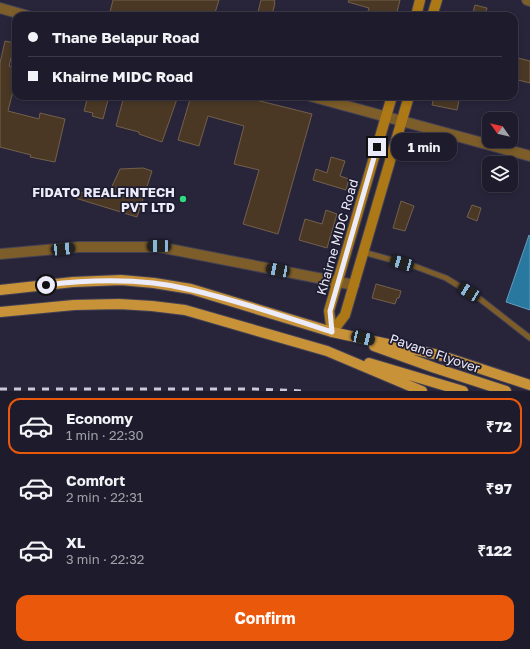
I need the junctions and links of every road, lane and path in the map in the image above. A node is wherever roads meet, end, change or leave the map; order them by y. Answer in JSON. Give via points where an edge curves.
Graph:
{"nodes":[{"id":1,"x":420,"y":0,"type":"edge"},
{"id":2,"x":437,"y":0,"type":"edge"},
{"id":3,"x":527,"y":0,"type":"edge"},
{"id":4,"x":530,"y":1,"type":"edge"},
{"id":5,"x":0,"y":8,"type":"edge"},
{"id":6,"x":14,"y":12,"type":"edge"},
{"id":7,"x":417,"y":12,"type":"edge"},
{"id":8,"x":433,"y":12,"type":"edge"},
{"id":9,"x":324,"y":100,"type":"edge"},
{"id":10,"x":391,"y":100,"type":"edge"},
{"id":11,"x":408,"y":100,"type":"edge"},
{"id":12,"x":386,"y":118,"type":"junction"},
{"id":13,"x":401,"y":122,"type":"junction"},
{"id":14,"x":530,"y":156,"type":"edge"},
{"id":15,"x":363,"y":252,"type":"junction"},
{"id":16,"x":0,"y":254,"type":"edge"},
{"id":17,"x":338,"y":281,"type":"junction"},
{"id":18,"x":354,"y":285,"type":"junction"},
{"id":19,"x":0,"y":290,"type":"edge"},
{"id":20,"x":0,"y":312,"type":"edge"},
{"id":21,"x":332,"y":332,"type":"junction"},
{"id":22,"x":530,"y":338,"type":"edge"},
{"id":23,"x":327,"y":351,"type":"junction"},
{"id":24,"x":530,"y":385,"type":"edge"},
{"id":25,"x":422,"y":391,"type":"edge"},
{"id":26,"x":463,"y":391,"type":"edge"},
{"id":27,"x":506,"y":391,"type":"edge"}],
"edges":[{"from":1,"to":7,"type":"main road"},
{"from":2,"to":8,"type":"main road"},
{"from":3,"to":4,"type":"street"},
{"from":5,"to":6,"type":"street"},
{"from":9,"to":12,"type":"street"},
{"from":10,"to":12,"type":"main road","name":"Khairne MIDC Road"},
{"from":11,"to":13,"type":"main road"},
{"from":12,"to":13,"type":"street"},
{"from":12,"to":17,"type":"main road","name":"Khairne MIDC Road"},
{"from":13,"to":14,"type":"street"},
{"from":13,"to":15,"type":"main road"},
{"from":15,"to":18,"type":"main road"},
{"from":15,"to":22,"type":"lane","via":[[446,278]]},
{"from":16,"to":17,"type":"street","via":[[79,247],[159,246]]},
{"from":17,"to":18,"type":"street"},
{"from":17,"to":21,"type":"main road","name":"Khairne MIDC Road","via":[[330,311]]},
{"from":18,"to":21,"type":"main road","via":[[345,315]]},
{"from":19,"to":21,"type":"main road","via":[[73,282],[121,280],[154,283],[191,289]]},
{"from":20,"to":23,"type":"main road","via":[[74,305],[152,306],[185,310]]},
{"from":21,"to":24,"type":"main road","via":[[439,356]]},
{"from":21,"to":27,"type":"main road","name":"Pavane Flyover"},
{"from":23,"to":25,"type":"main road"},
{"from":23,"to":26,"type":"main road","name":"Pavane Flyover"}]}
